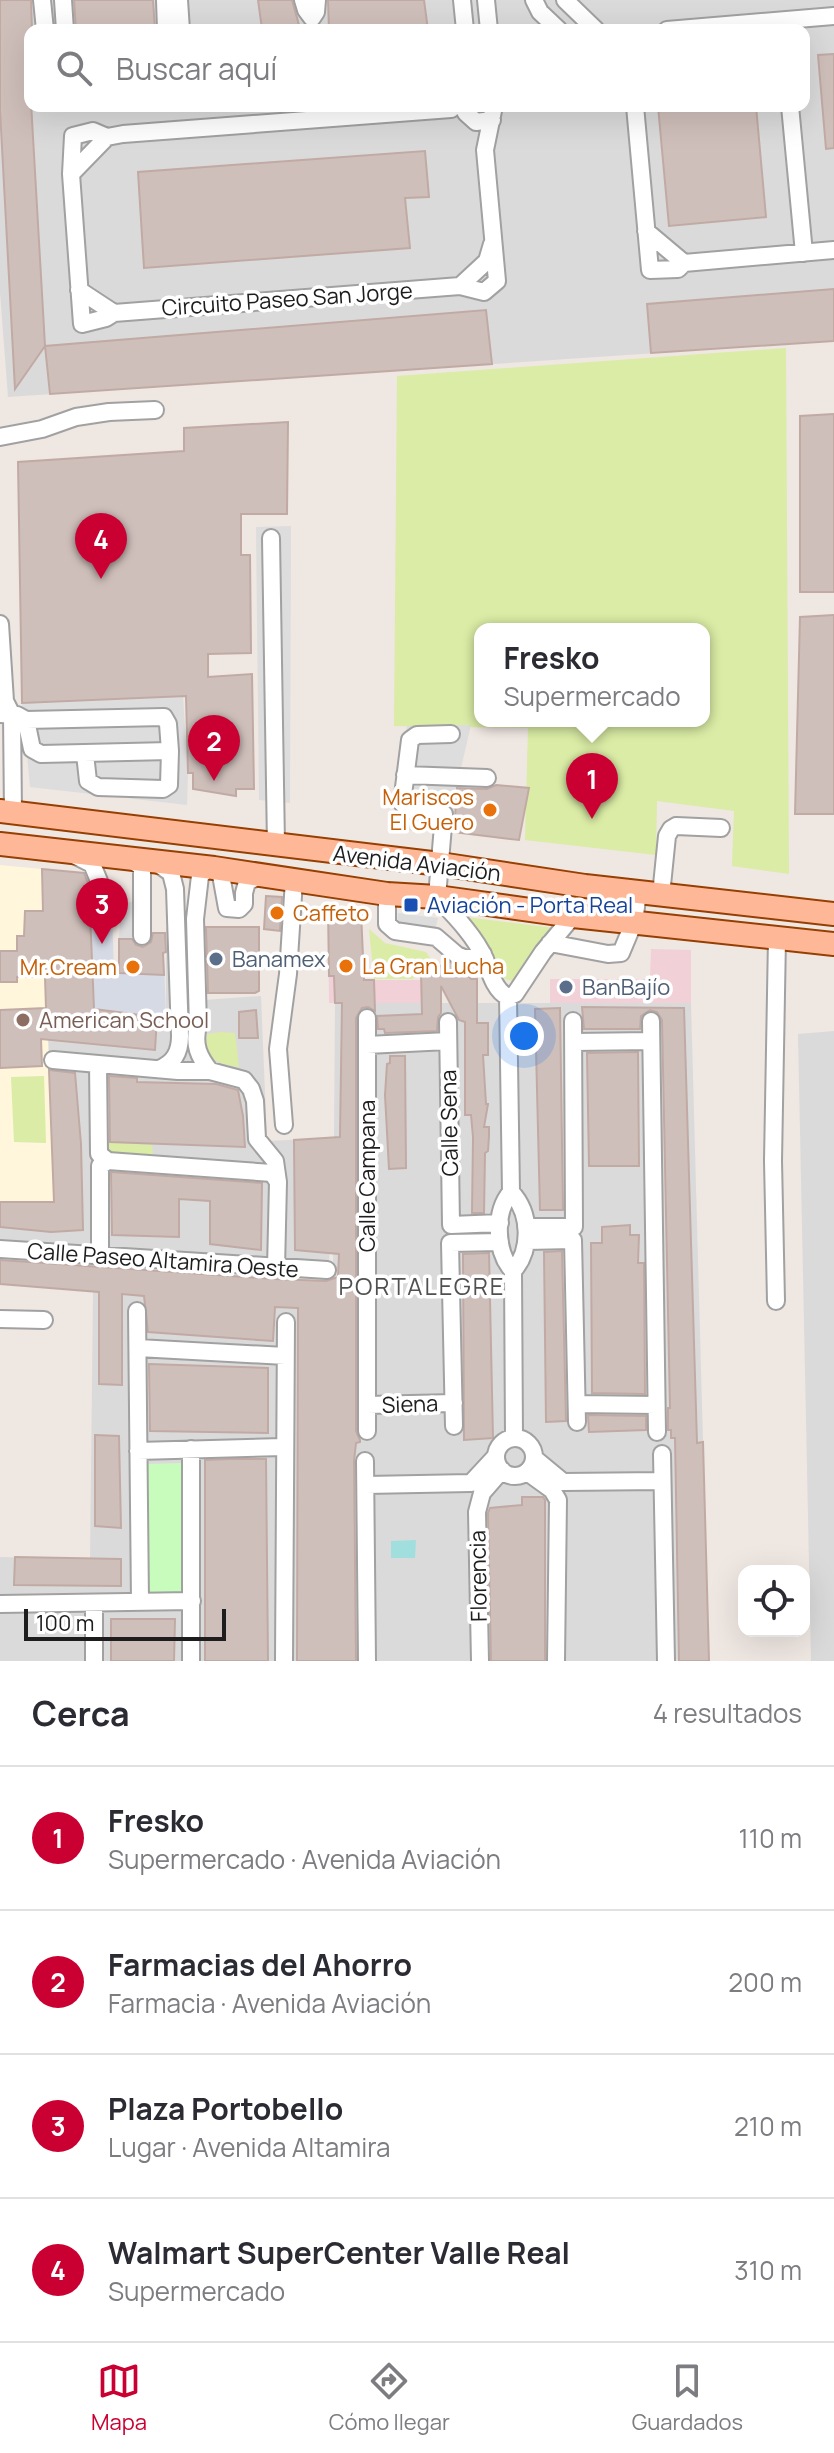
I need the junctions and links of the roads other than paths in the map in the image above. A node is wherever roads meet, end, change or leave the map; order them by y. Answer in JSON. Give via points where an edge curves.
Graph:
{"nodes":[{"id":1,"x":42,"y":0,"type":"edge"},
{"id":2,"x":63,"y":0,"type":"edge"},
{"id":3,"x":165,"y":0,"type":"edge"},
{"id":4,"x":179,"y":0,"type":"edge"},
{"id":5,"x":303,"y":0,"type":"edge"},
{"id":6,"x":317,"y":0,"type":"edge"},
{"id":7,"x":462,"y":0,"type":"edge"},
{"id":8,"x":486,"y":0,"type":"edge"},
{"id":9,"x":534,"y":0,"type":"edge"},
{"id":10,"x":565,"y":0,"type":"edge"},
{"id":11,"x":834,"y":16,"type":"edge"},
{"id":12,"x":44,"y":24,"type":"edge"},
{"id":13,"x":65,"y":24,"type":"edge"},
{"id":14,"x":166,"y":24,"type":"edge"},
{"id":15,"x":181,"y":24,"type":"edge"},
{"id":16,"x":464,"y":24,"type":"edge"},
{"id":17,"x":488,"y":24,"type":"edge"},
{"id":18,"x":553,"y":24,"type":"edge"},
{"id":19,"x":590,"y":24,"type":"edge"},
{"id":20,"x":788,"y":24,"type":"edge"},
{"id":21,"x":412,"y":112,"type":"edge"},
{"id":22,"x":465,"y":112,"type":"edge"},
{"id":23,"x":636,"y":112,"type":"edge"},
{"id":24,"x":791,"y":112,"type":"edge"},
{"id":25,"x":493,"y":113,"type":"edge"},
{"id":26,"x":107,"y":137,"type":"junction"},
{"id":27,"x":71,"y":174,"type":"junction"},
{"id":28,"x":646,"y":231,"type":"junction"},
{"id":29,"x":834,"y":250,"type":"edge"},
{"id":30,"x":804,"y":253,"type":"junction"},
{"id":31,"x":684,"y":263,"type":"junction"},
{"id":32,"x":79,"y":290,"type":"junction"},
{"id":33,"x":114,"y":313,"type":"junction"},
{"id":34,"x":155,"y":410,"type":"dead end"},
{"id":35,"x":0,"y":437,"type":"edge"},
{"id":36,"x":271,"y":538,"type":"dead end"},
{"id":37,"x":1,"y":636,"type":"edge"},
{"id":38,"x":9,"y":712,"type":"edge"},
{"id":39,"x":451,"y":734,"type":"dead end"},
{"id":40,"x":170,"y":751,"type":"junction"},
{"id":41,"x":85,"y":754,"type":"junction"},
{"id":42,"x":405,"y":775,"type":"junction"},
{"id":43,"x":487,"y":778,"type":"dead end"},
{"id":44,"x":6,"y":812,"type":"edge"},
{"id":45,"x":721,"y":828,"type":"dead end"},
{"id":46,"x":0,"y":844,"type":"edge"},
{"id":47,"x":276,"y":845,"type":"junction"},
{"id":48,"x":69,"y":853,"type":"junction"},
{"id":49,"x":130,"y":859,"type":"junction"},
{"id":50,"x":154,"y":861,"type":"junction"},
{"id":51,"x":440,"y":864,"type":"junction"},
{"id":52,"x":211,"y":868,"type":"junction"},
{"id":53,"x":259,"y":876,"type":"junction"},
{"id":54,"x":294,"y":880,"type":"junction"},
{"id":55,"x":99,"y":881,"type":"dead end"},
{"id":56,"x":638,"y":892,"type":"junction"},
{"id":57,"x":387,"y":894,"type":"junction"},
{"id":58,"x":661,"y":895,"type":"junction"},
{"id":59,"x":437,"y":897,"type":"junction"},
{"id":60,"x":834,"y":914,"type":"edge"},
{"id":61,"x":573,"y":916,"type":"junction"},
{"id":62,"x":195,"y":919,"type":"junction"},
{"id":63,"x":177,"y":920,"type":"junction"},
{"id":64,"x":634,"y":922,"type":"junction"},
{"id":65,"x":142,"y":936,"type":"dead end"},
{"id":66,"x":777,"y":938,"type":"junction"},
{"id":67,"x":550,"y":943,"type":"junction"},
{"id":68,"x":834,"y":944,"type":"edge"},
{"id":69,"x":483,"y":954,"type":"junction"},
{"id":70,"x":508,"y":997,"type":"junction"},
{"id":71,"x":367,"y":1018,"type":"dead end"},
{"id":72,"x":573,"y":1021,"type":"dead end"},
{"id":73,"x":651,"y":1021,"type":"dead end"},
{"id":74,"x":448,"y":1022,"type":"dead end"},
{"id":75,"x":448,"y":1041,"type":"junction"},
{"id":76,"x":651,"y":1041,"type":"junction"},
{"id":77,"x":574,"y":1042,"type":"junction"},
{"id":78,"x":367,"y":1045,"type":"junction"},
{"id":79,"x":53,"y":1060,"type":"dead end"},
{"id":80,"x":98,"y":1064,"type":"junction"},
{"id":81,"x":159,"y":1069,"type":"junction"},
{"id":82,"x":210,"y":1071,"type":"junction"},
{"id":83,"x":284,"y":1125,"type":"dead end"},
{"id":84,"x":257,"y":1139,"type":"junction"},
{"id":85,"x":108,"y":1161,"type":"junction"},
{"id":86,"x":248,"y":1171,"type":"junction"},
{"id":87,"x":278,"y":1182,"type":"junction"},
{"id":88,"x":511,"y":1192,"type":"junction"},
{"id":89,"x":500,"y":1223,"type":"junction"},
{"id":90,"x":526,"y":1234,"type":"junction"},
{"id":91,"x":500,"y":1242,"type":"junction"},
{"id":92,"x":0,"y":1249,"type":"edge"},
{"id":93,"x":95,"y":1256,"type":"junction"},
{"id":94,"x":280,"y":1268,"type":"junction"},
{"id":95,"x":327,"y":1270,"type":"dead end"},
{"id":96,"x":513,"y":1271,"type":"junction"},
{"id":97,"x":776,"y":1301,"type":"dead end"},
{"id":98,"x":137,"y":1311,"type":"dead end"},
{"id":99,"x":0,"y":1319,"type":"edge"},
{"id":100,"x":44,"y":1320,"type":"dead end"},
{"id":101,"x":286,"y":1322,"type":"dead end"},
{"id":102,"x":138,"y":1348,"type":"junction"},
{"id":103,"x":285,"y":1356,"type":"junction"},
{"id":104,"x":454,"y":1403,"type":"junction"},
{"id":105,"x":577,"y":1404,"type":"junction"},
{"id":106,"x":367,"y":1405,"type":"junction"},
{"id":107,"x":656,"y":1405,"type":"junction"},
{"id":108,"x":577,"y":1422,"type":"dead end"},
{"id":109,"x":454,"y":1426,"type":"dead end"},
{"id":110,"x":367,"y":1431,"type":"dead end"},
{"id":111,"x":657,"y":1432,"type":"dead end"},
{"id":112,"x":514,"y":1438,"type":"junction"},
{"id":113,"x":283,"y":1447,"type":"junction"},
{"id":114,"x":191,"y":1449,"type":"junction"},
{"id":115,"x":138,"y":1451,"type":"junction"},
{"id":116,"x":662,"y":1454,"type":"dead end"},
{"id":117,"x":365,"y":1461,"type":"dead end"},
{"id":118,"x":499,"y":1463,"type":"junction"},
{"id":119,"x":530,"y":1465,"type":"junction"},
{"id":120,"x":662,"y":1481,"type":"junction"},
{"id":121,"x":366,"y":1485,"type":"junction"},
{"id":122,"x":192,"y":1601,"type":"junction"},
{"id":123,"x":140,"y":1602,"type":"junction"},
{"id":124,"x":94,"y":1603,"type":"junction"},
{"id":125,"x":0,"y":1604,"type":"edge"},
{"id":126,"x":94,"y":1661,"type":"edge"},
{"id":127,"x":191,"y":1661,"type":"edge"},
{"id":128,"x":284,"y":1661,"type":"edge"},
{"id":129,"x":367,"y":1661,"type":"edge"},
{"id":130,"x":480,"y":1661,"type":"edge"},
{"id":131,"x":556,"y":1661,"type":"edge"},
{"id":132,"x":666,"y":1661,"type":"edge"}],
"edges":[{"from":1,"to":12,"type":"street"},
{"from":2,"to":13,"type":"street"},
{"from":3,"to":14,"type":"street"},
{"from":4,"to":15,"type":"street"},
{"from":5,"to":6,"type":"street","via":[[312,18]]},
{"from":7,"to":16,"type":"street"},
{"from":8,"to":17,"type":"street"},
{"from":9,"to":18,"type":"street"},
{"from":10,"to":19,"type":"street"},
{"from":11,"to":20,"type":"street"},
{"from":21,"to":26,"type":"street","name":"Circuito Paseo San Jorge"},
{"from":22,"to":25,"type":"street","name":"Circuito Paseo San Jorge","via":[[476,122]]},
{"from":23,"to":28,"type":"street"},
{"from":24,"to":30,"type":"street"},
{"from":25,"to":33,"type":"street","name":"Circuito Paseo San Jorge","via":[[485,150],[497,281],[484,292],[460,286]]},
{"from":26,"to":27,"type":"street"},
{"from":26,"to":27,"type":"street","name":"Circuito Paseo San Jorge","via":[[93,131],[73,136]]},
{"from":27,"to":32,"type":"street","name":"Circuito Paseo San Jorge"},
{"from":28,"to":31,"type":"street"},
{"from":28,"to":31,"type":"street","via":[[650,270],[678,269]]},
{"from":29,"to":30,"type":"street"},
{"from":30,"to":31,"type":"street"},
{"from":32,"to":33,"type":"street"},
{"from":32,"to":33,"type":"street","name":"Circuito Paseo San Jorge","via":[[82,324]]},
{"from":34,"to":35,"type":"street","via":[[76,417]]},
{"from":36,"to":47,"type":"street"},
{"from":37,"to":38,"type":"street"},
{"from":38,"to":40,"type":"street","via":[[164,717]]},
{"from":38,"to":41,"type":"street","via":[[32,749],[41,754]]},
{"from":38,"to":44,"type":"street"},
{"from":39,"to":42,"type":"street","via":[[410,740]]},
{"from":40,"to":41,"type":"street"},
{"from":40,"to":41,"type":"street","via":[[169,785],[163,789],[91,785]]},
{"from":42,"to":43,"type":"street"},
{"from":42,"to":51,"type":"street","via":[[405,808],[444,814]]},
{"from":44,"to":47,"type":"main road","name":"Avenida Aviación"},
{"from":45,"to":58,"type":"street","via":[[671,829]]},
{"from":46,"to":48,"type":"main road","name":"Avenida Aviación"},
{"from":47,"to":51,"type":"main road","name":"Avenida Aviación"},
{"from":48,"to":49,"type":"main road","name":"Avenida Aviación"},
{"from":48,"to":55,"type":"street","via":[[92,864]]},
{"from":49,"to":50,"type":"main road","name":"Avenida Aviación"},
{"from":49,"to":65,"type":"street","via":[[142,867]]},
{"from":50,"to":52,"type":"main road","name":"Avenida Aviación"},
{"from":50,"to":63,"type":"street","via":[[171,873]]},
{"from":51,"to":56,"type":"main road","name":"Avenida Aviación"},
{"from":51,"to":59,"type":"street"},
{"from":52,"to":53,"type":"main road","name":"Avenida Aviación"},
{"from":52,"to":53,"type":"street","via":[[221,875],[227,908],[239,909],[247,882]]},
{"from":52,"to":62,"type":"street","via":[[200,876]]},
{"from":53,"to":54,"type":"main road","name":"Avenida Aviación"},
{"from":54,"to":57,"type":"main road","name":"Avenida Aviación"},
{"from":54,"to":83,"type":"street","via":[[278,1049]]},
{"from":56,"to":58,"type":"main road","name":"Avenida Aviación"},
{"from":56,"to":64,"type":"street"},
{"from":57,"to":59,"type":"main road","name":"Avenida Aviación"},
{"from":57,"to":69,"type":"street","via":[[387,924],[395,931],[436,937],[466,959]]},
{"from":58,"to":60,"type":"main road","name":"Avenida Aviación"},
{"from":59,"to":61,"type":"main road","name":"Avenida Aviación"},
{"from":59,"to":69,"type":"street"},
{"from":61,"to":64,"type":"main road","name":"Avenida Aviación"},
{"from":61,"to":67,"type":"street"},
{"from":62,"to":63,"type":"street"},
{"from":62,"to":82,"type":"street","via":[[196,1046]]},
{"from":63,"to":81,"type":"street","via":[[180,1047],[170,1064]]},
{"from":64,"to":66,"type":"main road","name":"Avenida Aviación"},
{"from":64,"to":67,"type":"street","via":[[621,953]]},
{"from":66,"to":68,"type":"main road","name":"Avenida Aviación"},
{"from":66,"to":97,"type":"street"},
{"from":67,"to":70,"type":"street"},
{"from":69,"to":70,"type":"street"},
{"from":70,"to":88,"type":"street"},
{"from":71,"to":78,"type":"street","name":"Calle Campana"},
{"from":72,"to":77,"type":"street"},
{"from":73,"to":76,"type":"street"},
{"from":74,"to":75,"type":"street","name":"Calle Sena"},
{"from":75,"to":78,"type":"street"},
{"from":75,"to":89,"type":"street","name":"Calle Sena","via":[[451,1225]]},
{"from":76,"to":77,"type":"street"},
{"from":76,"to":107,"type":"street"},
{"from":77,"to":90,"type":"street","via":[[574,1227]]},
{"from":78,"to":106,"type":"street","name":"Calle Campana"},
{"from":79,"to":80,"type":"street"},
{"from":80,"to":81,"type":"street"},
{"from":80,"to":85,"type":"street","via":[[99,1154]]},
{"from":81,"to":82,"type":"street"},
{"from":82,"to":84,"type":"street","via":[[236,1076],[251,1089]]},
{"from":84,"to":86,"type":"street","via":[[255,1164]]},
{"from":84,"to":87,"type":"street","via":[[275,1161]]},
{"from":85,"to":86,"type":"street"},
{"from":85,"to":93,"type":"street","via":[[100,1166]]},
{"from":86,"to":87,"type":"street","via":[[272,1173]]},
{"from":87,"to":94,"type":"street"},
{"from":88,"to":89,"type":"street"},
{"from":88,"to":90,"type":"street","via":[[520,1201]]},
{"from":89,"to":91,"type":"street"},
{"from":90,"to":96,"type":"street","via":[[524,1255]]},
{"from":90,"to":105,"type":"street","via":[[573,1240]]},
{"from":91,"to":96,"type":"street","via":[[505,1263]]},
{"from":91,"to":104,"type":"street","via":[[450,1243]]},
{"from":92,"to":93,"type":"street","name":"Calle Paseo Altamira Oeste"},
{"from":93,"to":94,"type":"street","name":"Calle Paseo Altamira Oeste"},
{"from":94,"to":95,"type":"street","name":"Calle Paseo Altamira Oeste"},
{"from":96,"to":112,"type":"street"},
{"from":98,"to":102,"type":"street"},
{"from":99,"to":100,"type":"street"},
{"from":101,"to":103,"type":"street"},
{"from":102,"to":103,"type":"street"},
{"from":102,"to":115,"type":"street"},
{"from":103,"to":113,"type":"street"},
{"from":104,"to":106,"type":"street","name":"Siena"},
{"from":104,"to":109,"type":"street"},
{"from":105,"to":107,"type":"street"},
{"from":105,"to":108,"type":"street"},
{"from":106,"to":110,"type":"street","name":"Calle Campana"},
{"from":107,"to":111,"type":"street"},
{"from":112,"to":118,"type":"street","via":[[499,1447]]},
{"from":112,"to":119,"type":"street","via":[[532,1448]]},
{"from":113,"to":114,"type":"street"},
{"from":113,"to":128,"type":"street"},
{"from":114,"to":115,"type":"street"},
{"from":114,"to":122,"type":"street"},
{"from":115,"to":123,"type":"street"},
{"from":116,"to":120,"type":"street"},
{"from":117,"to":121,"type":"street"},
{"from":118,"to":119,"type":"street","via":[[510,1475],[519,1475]]},
{"from":118,"to":121,"type":"street","via":[[471,1483]]},
{"from":118,"to":130,"type":"street","name":"Florencia","via":[[477,1512]]},
{"from":119,"to":120,"type":"street","via":[[563,1482]]},
{"from":119,"to":131,"type":"street","via":[[558,1500]]},
{"from":120,"to":132,"type":"street"},
{"from":121,"to":129,"type":"street"},
{"from":122,"to":123,"type":"street"},
{"from":122,"to":127,"type":"street"},
{"from":123,"to":124,"type":"street"},
{"from":124,"to":125,"type":"street"},
{"from":124,"to":126,"type":"street"}]}
